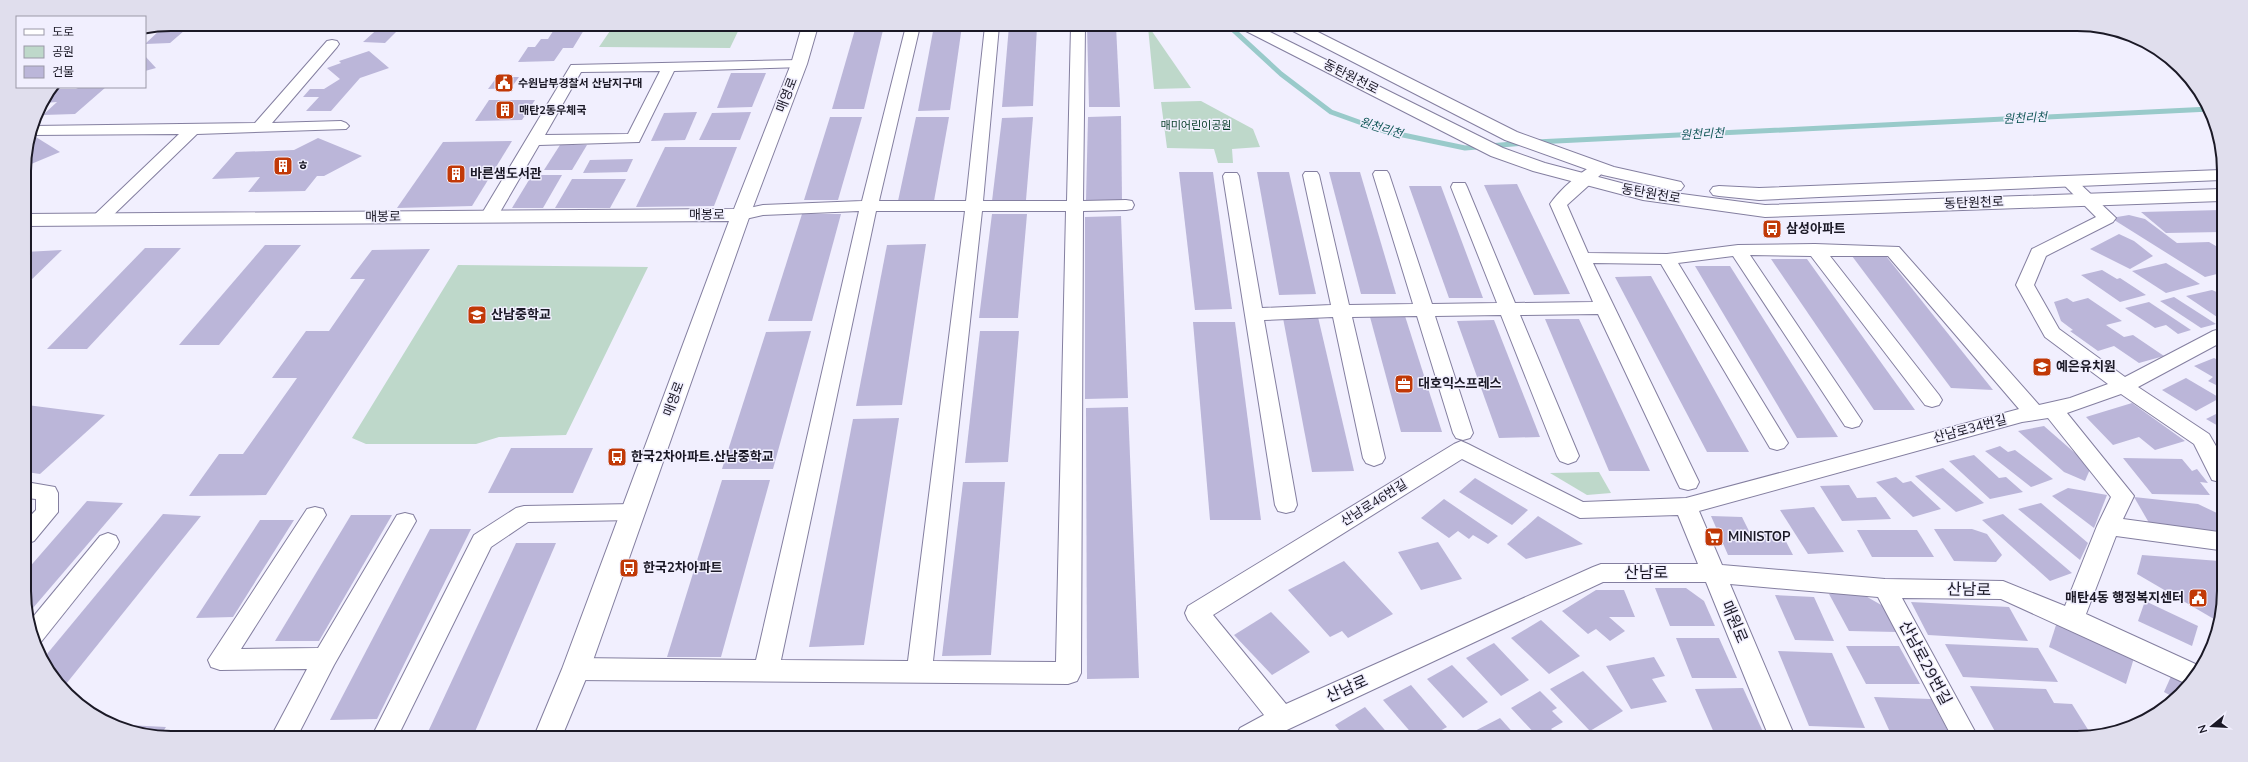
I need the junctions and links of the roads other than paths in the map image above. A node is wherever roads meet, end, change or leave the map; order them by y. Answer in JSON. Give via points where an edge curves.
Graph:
{"nodes":[{"id":1,"x":809,"y":31,"type":"edge"},
{"id":2,"x":912,"y":31,"type":"edge"},
{"id":3,"x":992,"y":31,"type":"edge"},
{"id":4,"x":1078,"y":31,"type":"edge"},
{"id":5,"x":1257,"y":31,"type":"edge"},
{"id":6,"x":1304,"y":31,"type":"edge"},
{"id":7,"x":332,"y":44,"type":"dead end"},
{"id":8,"x":799,"y":64,"type":"junction"},
{"id":9,"x":669,"y":67,"type":"junction"},
{"id":10,"x":341,"y":126,"type":"dead end"},
{"id":11,"x":259,"y":128,"type":"junction"},
{"id":12,"x":193,"y":129,"type":"junction"},
{"id":13,"x":37,"y":131,"type":"edge"},
{"id":14,"x":533,"y":140,"type":"junction"},
{"id":15,"x":1590,"y":170,"type":"junction"},
{"id":16,"x":1381,"y":174,"type":"dead end"},
{"id":17,"x":1310,"y":175,"type":"dead end"},
{"id":18,"x":2217,"y":175,"type":"edge"},
{"id":19,"x":1231,"y":176,"type":"dead end"},
{"id":20,"x":2069,"y":182,"type":"junction"},
{"id":21,"x":1459,"y":187,"type":"dead end"},
{"id":22,"x":2217,"y":196,"type":"edge"},
{"id":23,"x":2087,"y":199,"type":"junction"},
{"id":24,"x":1126,"y":205,"type":"dead end"},
{"id":25,"x":869,"y":206,"type":"junction"},
{"id":26,"x":974,"y":206,"type":"junction"},
{"id":27,"x":1075,"y":206,"type":"junction"},
{"id":28,"x":741,"y":215,"type":"junction"},
{"id":29,"x":490,"y":216,"type":"junction"},
{"id":30,"x":31,"y":220,"type":"edge"},
{"id":31,"x":98,"y":220,"type":"junction"},
{"id":32,"x":1815,"y":249,"type":"junction"},
{"id":33,"x":1738,"y":250,"type":"junction"},
{"id":34,"x":1581,"y":258,"type":"junction"},
{"id":35,"x":1668,"y":260,"type":"junction"},
{"id":36,"x":1605,"y":308,"type":"junction"},
{"id":37,"x":1508,"y":309,"type":"junction"},
{"id":38,"x":1424,"y":310,"type":"junction"},
{"id":39,"x":1341,"y":311,"type":"junction"},
{"id":40,"x":1254,"y":314,"type":"junction"},
{"id":41,"x":2217,"y":337,"type":"edge"},
{"id":42,"x":2123,"y":386,"type":"junction"},
{"id":43,"x":1932,"y":400,"type":"dead end"},
{"id":44,"x":2044,"y":412,"type":"junction"},
{"id":45,"x":1852,"y":421,"type":"dead end"},
{"id":46,"x":1463,"y":433,"type":"dead end"},
{"id":47,"x":1777,"y":444,"type":"dead end"},
{"id":48,"x":1568,"y":456,"type":"dead end"},
{"id":49,"x":1374,"y":458,"type":"dead end"},
{"id":50,"x":2217,"y":468,"type":"edge"},
{"id":51,"x":1688,"y":482,"type":"dead end"},
{"id":52,"x":31,"y":491,"type":"edge"},
{"id":53,"x":1286,"y":505,"type":"dead end"},
{"id":54,"x":1686,"y":506,"type":"junction"},
{"id":55,"x":633,"y":512,"type":"junction"},
{"id":56,"x":316,"y":515,"type":"dead end"},
{"id":57,"x":404,"y":521,"type":"dead end"},
{"id":58,"x":2108,"y":526,"type":"junction"},
{"id":59,"x":31,"y":530,"type":"edge"},
{"id":60,"x":2217,"y":541,"type":"edge"},
{"id":61,"x":108,"y":542,"type":"dead end"},
{"id":62,"x":1713,"y":573,"type":"junction"},
{"id":63,"x":1885,"y":588,"type":"junction"},
{"id":64,"x":2072,"y":619,"type":"junction"},
{"id":65,"x":37,"y":629,"type":"edge"},
{"id":66,"x":326,"y":658,"type":"junction"},
{"id":67,"x":576,"y":669,"type":"junction"},
{"id":68,"x":766,"y":670,"type":"junction"},
{"id":69,"x":919,"y":672,"type":"junction"},
{"id":70,"x":2190,"y":673,"type":"edge"},
{"id":71,"x":1282,"y":718,"type":"junction"},
{"id":72,"x":287,"y":731,"type":"edge"},
{"id":73,"x":387,"y":731,"type":"edge"},
{"id":74,"x":550,"y":731,"type":"edge"},
{"id":75,"x":1258,"y":731,"type":"edge"},
{"id":76,"x":1779,"y":731,"type":"edge"},
{"id":77,"x":1962,"y":731,"type":"edge"}],
"edges":[{"from":1,"to":8,"type":"main road","name":"매영로"},
{"from":2,"to":25,"type":"street"},
{"from":3,"to":26,"type":"street"},
{"from":4,"to":27,"type":"street"},
{"from":5,"to":15,"type":"main road","name":"동탄원천로","via":[[1497,152],[1539,167]]},
{"from":6,"to":15,"type":"main road","name":"동탄원천로","via":[[1511,136]]},
{"from":7,"to":11,"type":"street"},
{"from":8,"to":9,"type":"street","name":"매영로"},
{"from":8,"to":28,"type":"main road","name":"매영로"},
{"from":9,"to":14,"type":"street","name":"매영로","via":[[576,68]]},
{"from":9,"to":14,"type":"street","via":[[633,139]]},
{"from":10,"to":11,"type":"street"},
{"from":11,"to":12,"type":"street"},
{"from":12,"to":13,"type":"street"},
{"from":12,"to":31,"type":"street"},
{"from":14,"to":29,"type":"street","name":"매영로"},
{"from":15,"to":20,"type":"main road","name":"동탄원천로","via":[[1674,186],[1758,194]]},
{"from":15,"to":23,"type":"main road","name":"동탄원천로","via":[[1643,194],[1766,211]]},
{"from":15,"to":34,"type":"street","via":[[1558,204]]},
{"from":16,"to":38,"type":"street"},
{"from":17,"to":39,"type":"street"},
{"from":18,"to":20,"type":"main road","name":"동탄원천로"},
{"from":19,"to":40,"type":"street"},
{"from":20,"to":23,"type":"street"},
{"from":21,"to":37,"type":"street"},
{"from":22,"to":23,"type":"main road","name":"동탄원천로"},
{"from":23,"to":42,"type":"street","via":[[2107,218],[2038,253],[2024,285],[2052,333]]},
{"from":24,"to":27,"type":"street"},
{"from":25,"to":26,"type":"street"},
{"from":25,"to":28,"type":"street","via":[[763,210]]},
{"from":25,"to":68,"type":"street"},
{"from":26,"to":27,"type":"street"},
{"from":26,"to":69,"type":"street"},
{"from":27,"to":69,"type":"street","via":[[1068,673]]},
{"from":28,"to":29,"type":"main road","name":"매봉로"},
{"from":28,"to":55,"type":"main road","name":"매영로"},
{"from":29,"to":31,"type":"main road","name":"매봉로"},
{"from":30,"to":31,"type":"main road","name":"매봉로"},
{"from":32,"to":33,"type":"street"},
{"from":32,"to":43,"type":"street"},
{"from":32,"to":44,"type":"street","via":[[1893,251]]},
{"from":33,"to":35,"type":"street"},
{"from":33,"to":45,"type":"street"},
{"from":34,"to":35,"type":"street"},
{"from":34,"to":36,"type":"street"},
{"from":35,"to":47,"type":"street"},
{"from":36,"to":37,"type":"street"},
{"from":36,"to":51,"type":"street"},
{"from":37,"to":38,"type":"street"},
{"from":37,"to":48,"type":"street"},
{"from":38,"to":39,"type":"street"},
{"from":38,"to":46,"type":"street"},
{"from":39,"to":40,"type":"street"},
{"from":39,"to":49,"type":"street"},
{"from":40,"to":53,"type":"street"},
{"from":41,"to":42,"type":"street","name":"산남로34번길"},
{"from":42,"to":44,"type":"street","name":"산남로34번길"},
{"from":42,"to":50,"type":"street","via":[[2202,439]]},
{"from":44,"to":54,"type":"street","name":"산남로34번길","via":[[2007,419]]},
{"from":44,"to":58,"type":"street","via":[[2123,496]]},
{"from":52,"to":59,"type":"street","via":[[47,493],[47,512]]},
{"from":54,"to":62,"type":"street","name":"매원로"},
{"from":54,"to":71,"type":"street","name":"산남로46번길","via":[[1580,510],[1461,448],[1197,613]]},
{"from":55,"to":67,"type":"main road","name":"매영로"},
{"from":55,"to":73,"type":"street","via":[[524,514],[482,541]]},
{"from":56,"to":66,"type":"street","via":[[220,660]]},
{"from":57,"to":66,"type":"street"},
{"from":58,"to":60,"type":"street"},
{"from":58,"to":64,"type":"street"},
{"from":61,"to":65,"type":"street"},
{"from":62,"to":63,"type":"street","name":"산남로"},
{"from":62,"to":71,"type":"street","name":"산남로","via":[[1601,574]]},
{"from":62,"to":76,"type":"street","name":"매원로"},
{"from":63,"to":64,"type":"street","name":"산남로","via":[[2003,590]]},
{"from":63,"to":77,"type":"street","name":"산남로29번길"},
{"from":64,"to":70,"type":"street","name":"산남로"},
{"from":66,"to":72,"type":"street"},
{"from":67,"to":68,"type":"street"},
{"from":67,"to":74,"type":"main road","name":"매영로"},
{"from":68,"to":69,"type":"street"},
{"from":71,"to":75,"type":"street","name":"산남로"}]}
